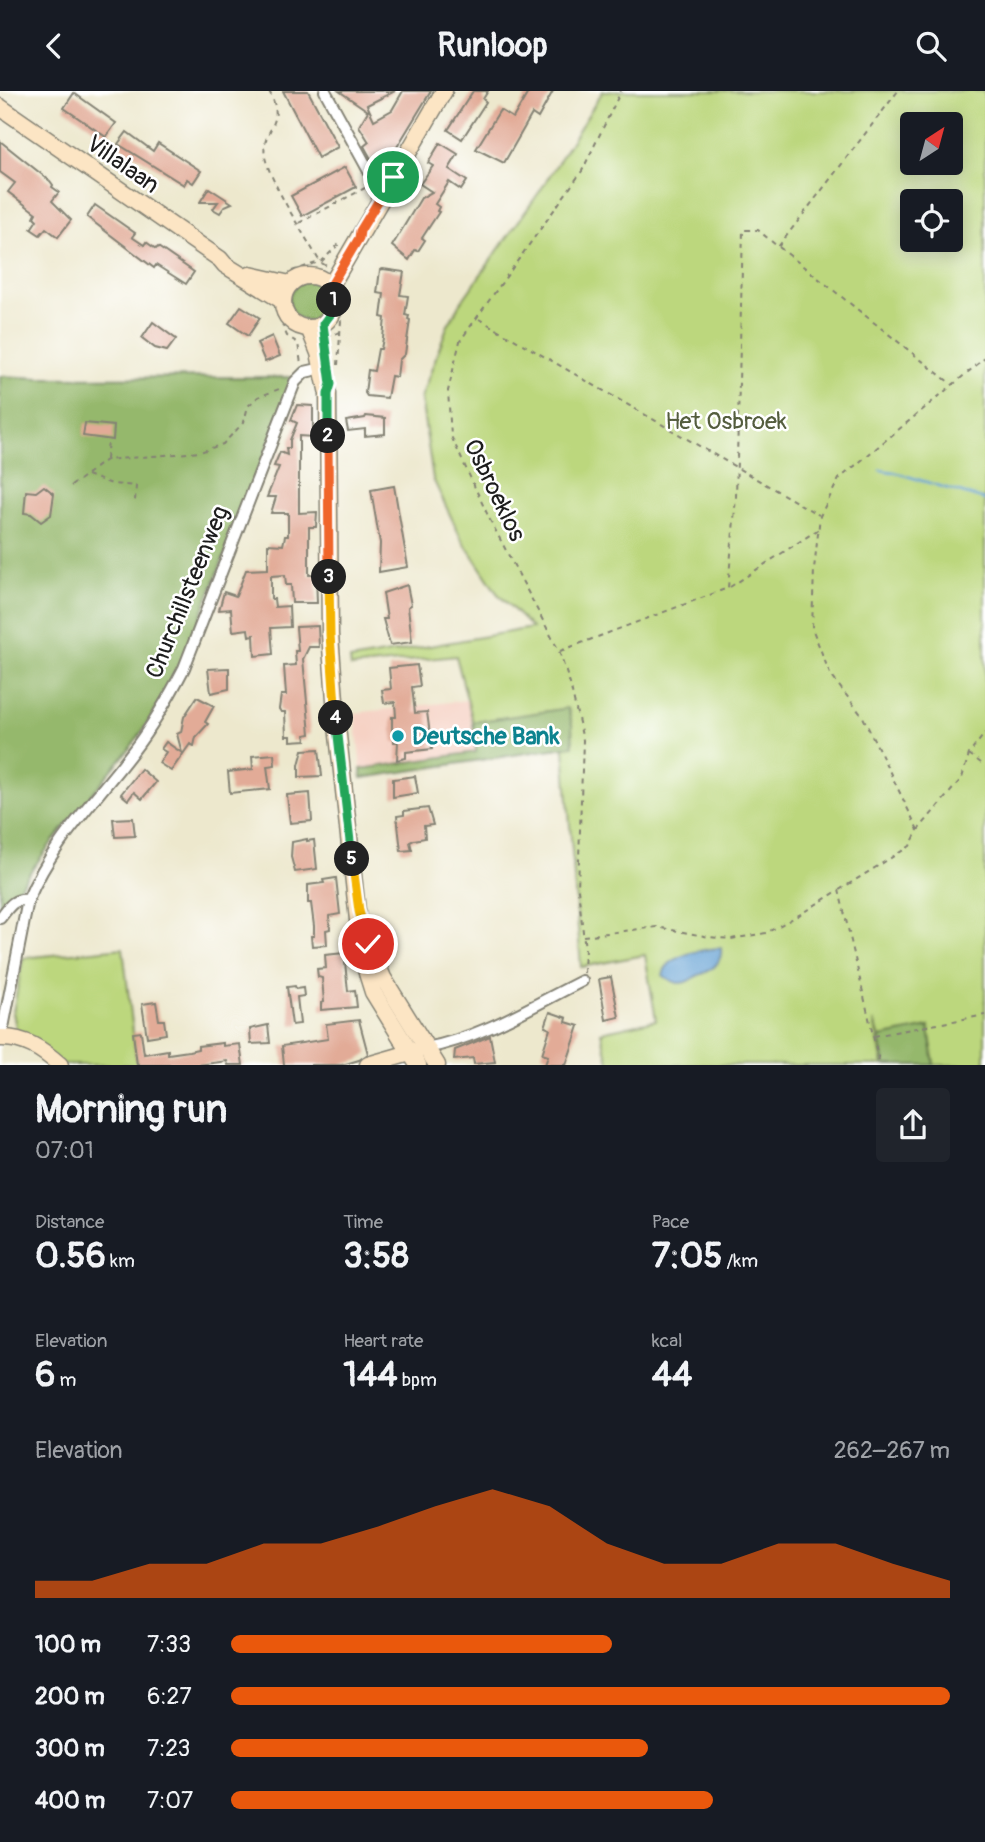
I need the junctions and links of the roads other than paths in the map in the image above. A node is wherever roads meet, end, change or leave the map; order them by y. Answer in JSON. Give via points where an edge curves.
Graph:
{"nodes":[{"id":1,"x":325,"y":91,"type":"edge"},
{"id":2,"x":444,"y":91,"type":"edge"},
{"id":3,"x":0,"y":107,"type":"edge"},
{"id":4,"x":380,"y":186,"type":"junction"},
{"id":5,"x":247,"y":277,"type":"junction"},
{"id":6,"x":290,"y":278,"type":"junction"},
{"id":7,"x":328,"y":278,"type":"junction"},
{"id":8,"x":283,"y":301,"type":"junction"},
{"id":9,"x":316,"y":326,"type":"junction"},
{"id":10,"x":330,"y":369,"type":"junction"},
{"id":11,"x":28,"y":900,"type":"junction"},
{"id":12,"x":359,"y":911,"type":"junction"},
{"id":13,"x":0,"y":918,"type":"edge"},
{"id":14,"x":582,"y":981,"type":"road end"},
{"id":15,"x":1,"y":1038,"type":"edge"},
{"id":16,"x":400,"y":1039,"type":"junction"},
{"id":17,"x":426,"y":1048,"type":"junction"},
{"id":18,"x":414,"y":1059,"type":"edge"},
{"id":19,"x":60,"y":1065,"type":"edge"},
{"id":20,"x":369,"y":1065,"type":"edge"},
{"id":21,"x":437,"y":1065,"type":"edge"}],
"edges":[{"from":1,"to":4,"type":"street"},
{"from":2,"to":4,"type":"main road"},
{"from":3,"to":5,"type":"main road","name":"Villalaan"},
{"from":4,"to":7,"type":"main road","via":[[359,238]]},
{"from":5,"to":6,"type":"main road","name":"Villalaan"},
{"from":5,"to":8,"type":"main road","name":"Villalaan"},
{"from":6,"to":7,"type":"main road"},
{"from":6,"to":8,"type":"main road"},
{"from":7,"to":9,"type":"main road","via":[[334,294],[333,311]]},
{"from":8,"to":9,"type":"main road","via":[[294,323]]},
{"from":9,"to":10,"type":"main road"},
{"from":10,"to":11,"type":"street","name":"Churchillsteenweg","via":[[305,372],[295,382],[184,668],[149,729],[57,845]]},
{"from":10,"to":12,"type":"main road","via":[[330,635]]},
{"from":11,"to":13,"type":"street","via":[[12,902]]},
{"from":11,"to":15,"type":"street","name":"Churchillsteenweg"},
{"from":12,"to":16,"type":"main road","via":[[366,972]]},
{"from":12,"to":17,"type":"main road","via":[[383,978]]},
{"from":14,"to":17,"type":"street","via":[[470,1036]]},
{"from":15,"to":19,"type":"main road","via":[[37,1047]]},
{"from":16,"to":17,"type":"main road"},
{"from":16,"to":18,"type":"main road"},
{"from":16,"to":20,"type":"main road"},
{"from":17,"to":18,"type":"main road"},
{"from":17,"to":21,"type":"main road"},
{"from":18,"to":20,"type":"main road"}]}
